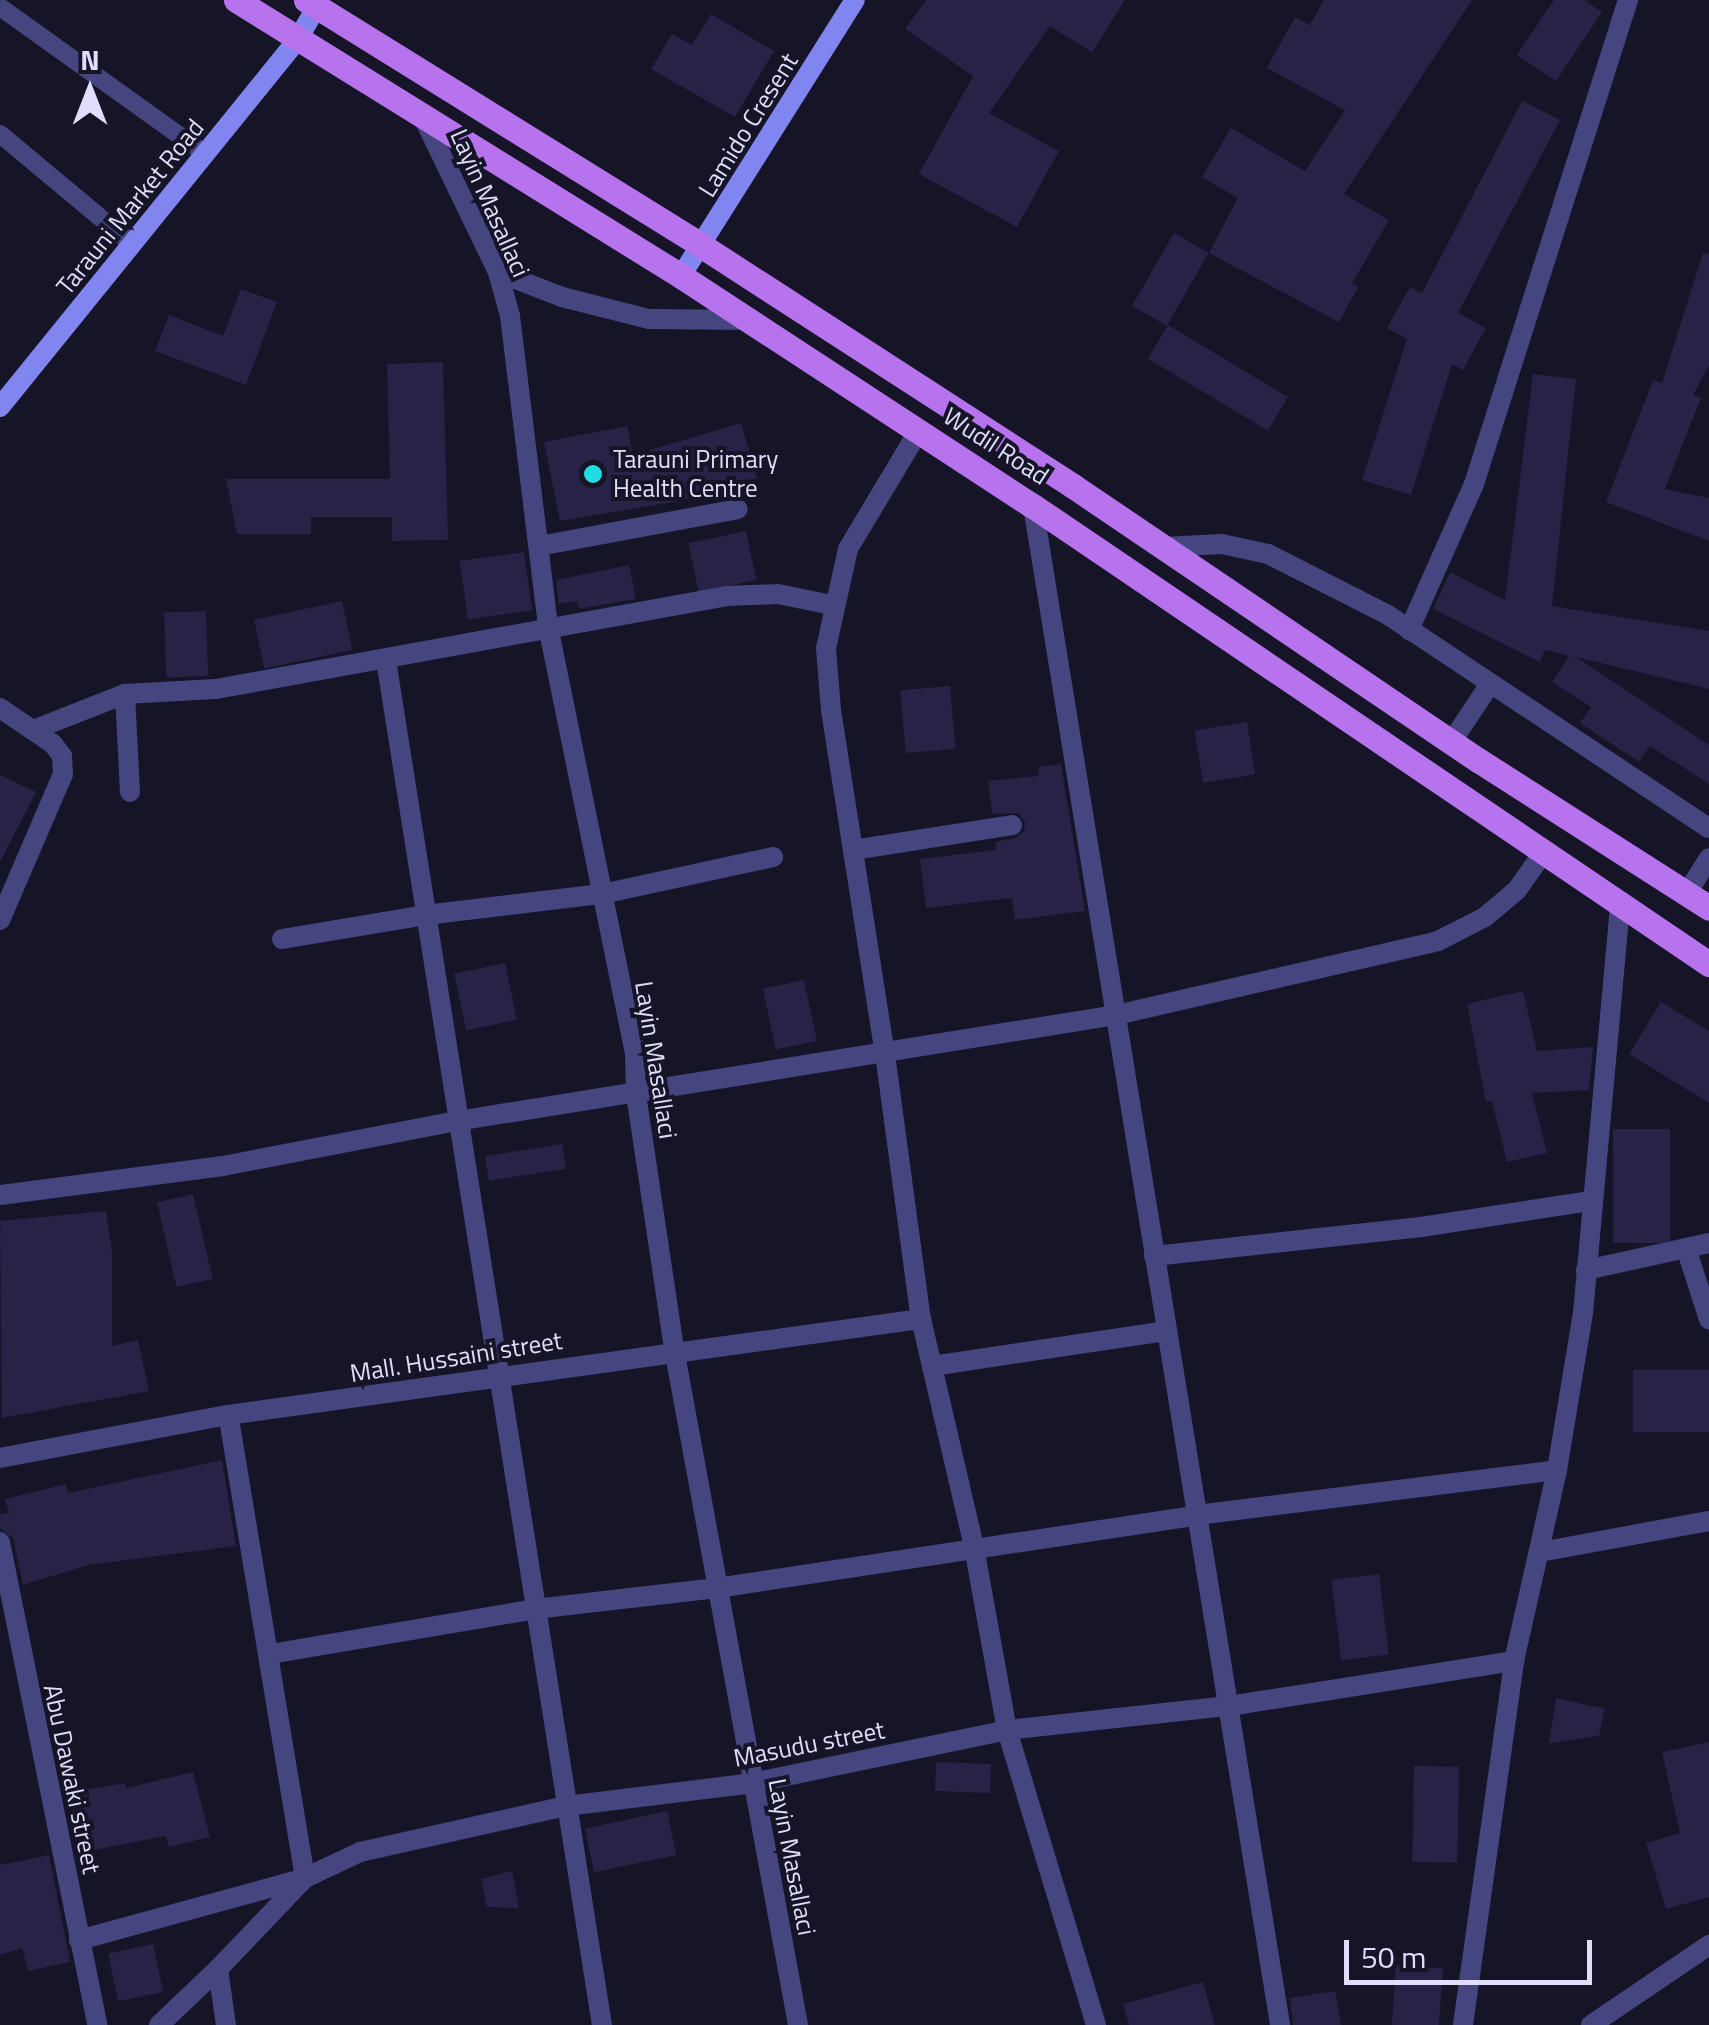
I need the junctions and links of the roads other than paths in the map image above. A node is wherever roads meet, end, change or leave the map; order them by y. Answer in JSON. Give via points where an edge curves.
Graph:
{"nodes":[{"id":1,"x":236,"y":0,"type":"edge"},
{"id":2,"x":855,"y":0,"type":"edge"},
{"id":3,"x":1628,"y":0,"type":"edge"},
{"id":4,"x":311,"y":3,"type":"edge"},
{"id":5,"x":0,"y":7,"type":"edge"},
{"id":6,"x":298,"y":39,"type":"junction"},
{"id":7,"x":423,"y":117,"type":"junction"},
{"id":8,"x":0,"y":134,"type":"edge"},
{"id":9,"x":205,"y":154,"type":"junction"},
{"id":10,"x":132,"y":244,"type":"junction"},
{"id":11,"x":702,"y":246,"type":"junction"},
{"id":12,"x":498,"y":272,"type":"junction"},
{"id":13,"x":681,"y":276,"type":"junction"},
{"id":14,"x":748,"y":320,"type":"junction"},
{"id":15,"x":0,"y":407,"type":"edge"},
{"id":16,"x":918,"y":432,"type":"junction"},
{"id":17,"x":1033,"y":506,"type":"junction"},
{"id":18,"x":738,"y":509,"type":"dead end"},
{"id":19,"x":538,"y":546,"type":"junction"},
{"id":20,"x":1164,"y":547,"type":"junction"},
{"id":21,"x":832,"y":605,"type":"junction"},
{"id":22,"x":548,"y":626,"type":"junction"},
{"id":23,"x":1409,"y":630,"type":"junction"},
{"id":24,"x":386,"y":660,"type":"junction"},
{"id":25,"x":1490,"y":684,"type":"junction"},
{"id":26,"x":126,"y":694,"type":"junction"},
{"id":27,"x":0,"y":708,"type":"edge"},
{"id":28,"x":33,"y":730,"type":"junction"},
{"id":29,"x":1452,"y":742,"type":"junction"},
{"id":30,"x":130,"y":792,"type":"dead end"},
{"id":31,"x":1012,"y":826,"type":"dead end"},
{"id":32,"x":1709,"y":828,"type":"edge"},
{"id":33,"x":853,"y":850,"type":"junction"},
{"id":34,"x":1542,"y":853,"type":"junction"},
{"id":35,"x":774,"y":857,"type":"dead end"},
{"id":36,"x":1709,"y":858,"type":"edge"},
{"id":37,"x":602,"y":894,"type":"junction"},
{"id":38,"x":1687,"y":894,"type":"junction"},
{"id":39,"x":1620,"y":903,"type":"junction"},
{"id":40,"x":1709,"y":908,"type":"edge"},
{"id":41,"x":425,"y":915,"type":"junction"},
{"id":42,"x":0,"y":920,"type":"edge"},
{"id":43,"x":282,"y":940,"type":"dead end"},
{"id":44,"x":1709,"y":964,"type":"edge"},
{"id":45,"x":1116,"y":1015,"type":"junction"},
{"id":46,"x":885,"y":1054,"type":"junction"},
{"id":47,"x":636,"y":1094,"type":"junction"},
{"id":48,"x":457,"y":1121,"type":"junction"},
{"id":49,"x":0,"y":1195,"type":"edge"},
{"id":50,"x":1591,"y":1201,"type":"junction"},
{"id":51,"x":1709,"y":1243,"type":"edge"},
{"id":52,"x":1686,"y":1248,"type":"junction"},
{"id":53,"x":1154,"y":1256,"type":"junction"},
{"id":54,"x":1586,"y":1270,"type":"junction"},
{"id":55,"x":921,"y":1319,"type":"junction"},
{"id":56,"x":1709,"y":1319,"type":"edge"},
{"id":57,"x":1167,"y":1331,"type":"junction"},
{"id":58,"x":675,"y":1354,"type":"junction"},
{"id":59,"x":932,"y":1366,"type":"junction"},
{"id":60,"x":498,"y":1376,"type":"junction"},
{"id":61,"x":228,"y":1414,"type":"junction"},
{"id":62,"x":0,"y":1458,"type":"edge"},
{"id":63,"x":1557,"y":1470,"type":"junction"},
{"id":64,"x":1198,"y":1515,"type":"junction"},
{"id":65,"x":1709,"y":1520,"type":"edge"},
{"id":66,"x":0,"y":1542,"type":"edge"},
{"id":67,"x":974,"y":1547,"type":"junction"},
{"id":68,"x":1540,"y":1552,"type":"junction"},
{"id":69,"x":717,"y":1588,"type":"junction"},
{"id":70,"x":535,"y":1609,"type":"junction"},
{"id":71,"x":270,"y":1654,"type":"junction"},
{"id":72,"x":1514,"y":1662,"type":"junction"},
{"id":73,"x":1229,"y":1706,"type":"junction"},
{"id":74,"x":1007,"y":1730,"type":"junction"},
{"id":75,"x":752,"y":1783,"type":"junction"},
{"id":76,"x":566,"y":1806,"type":"junction"},
{"id":77,"x":305,"y":1878,"type":"junction"},
{"id":78,"x":80,"y":1940,"type":"junction"},
{"id":79,"x":1709,"y":1945,"type":"edge"},
{"id":80,"x":218,"y":1969,"type":"junction"},
{"id":81,"x":602,"y":2023,"type":"edge"},
{"id":82,"x":97,"y":2025,"type":"edge"},
{"id":83,"x":159,"y":2025,"type":"edge"},
{"id":84,"x":226,"y":2025,"type":"edge"},
{"id":85,"x":579,"y":2025,"type":"edge"},
{"id":86,"x":798,"y":2025,"type":"edge"},
{"id":87,"x":1096,"y":2025,"type":"edge"},
{"id":88,"x":1280,"y":2025,"type":"edge"},
{"id":89,"x":1464,"y":2025,"type":"edge"},
{"id":90,"x":1591,"y":2025,"type":"edge"}],
"edges":[{"from":1,"to":6,"type":"main road","name":"Wudil Road"},
{"from":2,"to":11,"type":"street","name":"Lamido Cresent"},
{"from":3,"to":23,"type":"street","via":[[1474,484]]},
{"from":4,"to":6,"type":"street","name":"Tarauni Market Road"},
{"from":4,"to":11,"type":"main road","name":"Wudil Road"},
{"from":5,"to":9,"type":"lane"},
{"from":6,"to":7,"type":"main road","name":"Wudil Road"},
{"from":6,"to":9,"type":"street","name":"Tarauni Market Road"},
{"from":7,"to":12,"type":"street","name":"Layin Masallaci"},
{"from":7,"to":13,"type":"main road","name":"Wudil Road"},
{"from":8,"to":10,"type":"lane"},
{"from":9,"to":10,"type":"street","name":"Tarauni Market Road"},
{"from":10,"to":15,"type":"street","name":"Tarauni Market Road"},
{"from":11,"to":13,"type":"street","name":"Lamido Cresent"},
{"from":11,"to":20,"type":"main road","name":"Wudil Road"},
{"from":12,"to":14,"type":"street","via":[[649,319]]},
{"from":12,"to":19,"type":"street","name":"Layin Masallaci","via":[[510,316]]},
{"from":13,"to":14,"type":"main road","name":"Wudil Road"},
{"from":14,"to":16,"type":"main road","name":"Wudil Road"},
{"from":16,"to":17,"type":"main road","name":"Wudil Road"},
{"from":16,"to":21,"type":"street","via":[[848,549]]},
{"from":17,"to":34,"type":"main road","name":"Wudil Road"},
{"from":17,"to":45,"type":"street"},
{"from":18,"to":19,"type":"street"},
{"from":19,"to":22,"type":"street","name":"Layin Masallaci"},
{"from":20,"to":23,"type":"street","via":[[1222,544],[1268,554]]},
{"from":20,"to":29,"type":"main road","name":"Wudil Road"},
{"from":21,"to":22,"type":"street","via":[[752,592]]},
{"from":21,"to":33,"type":"street","via":[[826,648],[831,710]]},
{"from":22,"to":24,"type":"street"},
{"from":22,"to":37,"type":"street","name":"Layin Masallaci"},
{"from":23,"to":25,"type":"street"},
{"from":24,"to":26,"type":"street","via":[[216,689]]},
{"from":24,"to":41,"type":"street"},
{"from":25,"to":29,"type":"street"},
{"from":25,"to":32,"type":"street"},
{"from":26,"to":28,"type":"street"},
{"from":26,"to":30,"type":"street"},
{"from":27,"to":28,"type":"street"},
{"from":28,"to":42,"type":"street","via":[[62,756],[63,774]]},
{"from":29,"to":38,"type":"main road","name":"Wudil Road"},
{"from":31,"to":33,"type":"street"},
{"from":33,"to":46,"type":"street"},
{"from":34,"to":39,"type":"main road","name":"Wudil Road"},
{"from":34,"to":45,"type":"street","via":[[1485,917],[1438,941]]},
{"from":35,"to":37,"type":"street"},
{"from":36,"to":38,"type":"street"},
{"from":37,"to":41,"type":"street"},
{"from":37,"to":47,"type":"street","name":"Layin Masallaci","via":[[635,1054]]},
{"from":38,"to":40,"type":"main road","name":"Wudil Road"},
{"from":39,"to":44,"type":"main road","name":"Wudil Road"},
{"from":39,"to":50,"type":"street"},
{"from":41,"to":43,"type":"street"},
{"from":41,"to":48,"type":"street"},
{"from":45,"to":46,"type":"street"},
{"from":45,"to":53,"type":"street"},
{"from":46,"to":47,"type":"street"},
{"from":46,"to":55,"type":"street"},
{"from":47,"to":48,"type":"street"},
{"from":47,"to":58,"type":"street","name":"Layin Masallaci"},
{"from":48,"to":49,"type":"street","via":[[222,1166]]},
{"from":48,"to":60,"type":"street"},
{"from":50,"to":53,"type":"street","via":[[1420,1228]]},
{"from":50,"to":54,"type":"street"},
{"from":51,"to":52,"type":"street"},
{"from":52,"to":54,"type":"street"},
{"from":52,"to":56,"type":"street"},
{"from":53,"to":57,"type":"street"},
{"from":54,"to":63,"type":"street"},
{"from":55,"to":58,"type":"street","name":"Mall. Hussaini street"},
{"from":55,"to":59,"type":"street"},
{"from":57,"to":59,"type":"street"},
{"from":57,"to":64,"type":"street"},
{"from":58,"to":60,"type":"street","name":"Mall. Hussaini street"},
{"from":58,"to":69,"type":"street","name":"Layin Masallaci"},
{"from":59,"to":67,"type":"street"},
{"from":60,"to":61,"type":"street","name":"Mall. Hussaini street"},
{"from":60,"to":70,"type":"street"},
{"from":61,"to":62,"type":"street","name":"Mall. Hussaini street"},
{"from":61,"to":71,"type":"street"},
{"from":63,"to":64,"type":"street"},
{"from":63,"to":68,"type":"street"},
{"from":64,"to":67,"type":"street"},
{"from":64,"to":73,"type":"street"},
{"from":65,"to":68,"type":"street"},
{"from":66,"to":78,"type":"street","name":"Abu Dawaki street"},
{"from":67,"to":69,"type":"street"},
{"from":67,"to":74,"type":"street"},
{"from":68,"to":72,"type":"street"},
{"from":69,"to":70,"type":"street"},
{"from":69,"to":75,"type":"street","name":"Layin Masallaci"},
{"from":70,"to":71,"type":"street"},
{"from":70,"to":76,"type":"street"},
{"from":71,"to":77,"type":"street"},
{"from":72,"to":73,"type":"street","name":"Masudu street"},
{"from":72,"to":89,"type":"street"},
{"from":73,"to":74,"type":"street","name":"Masudu street"},
{"from":73,"to":88,"type":"street"},
{"from":74,"to":75,"type":"street","name":"Masudu street"},
{"from":74,"to":87,"type":"street"},
{"from":75,"to":76,"type":"street","name":"Masudu street"},
{"from":75,"to":86,"type":"street","name":"Layin Masallaci"},
{"from":76,"to":77,"type":"street","name":"Masudu street","via":[[360,1852]]},
{"from":76,"to":81,"type":"street"},
{"from":77,"to":78,"type":"street"},
{"from":77,"to":80,"type":"street","name":"Masudu street"},
{"from":78,"to":82,"type":"street","name":"Abu Dawaki street"},
{"from":79,"to":90,"type":"street"},
{"from":80,"to":83,"type":"street","name":"Masudu street"},
{"from":80,"to":84,"type":"street"},
{"from":81,"to":85,"type":"street"}]}
